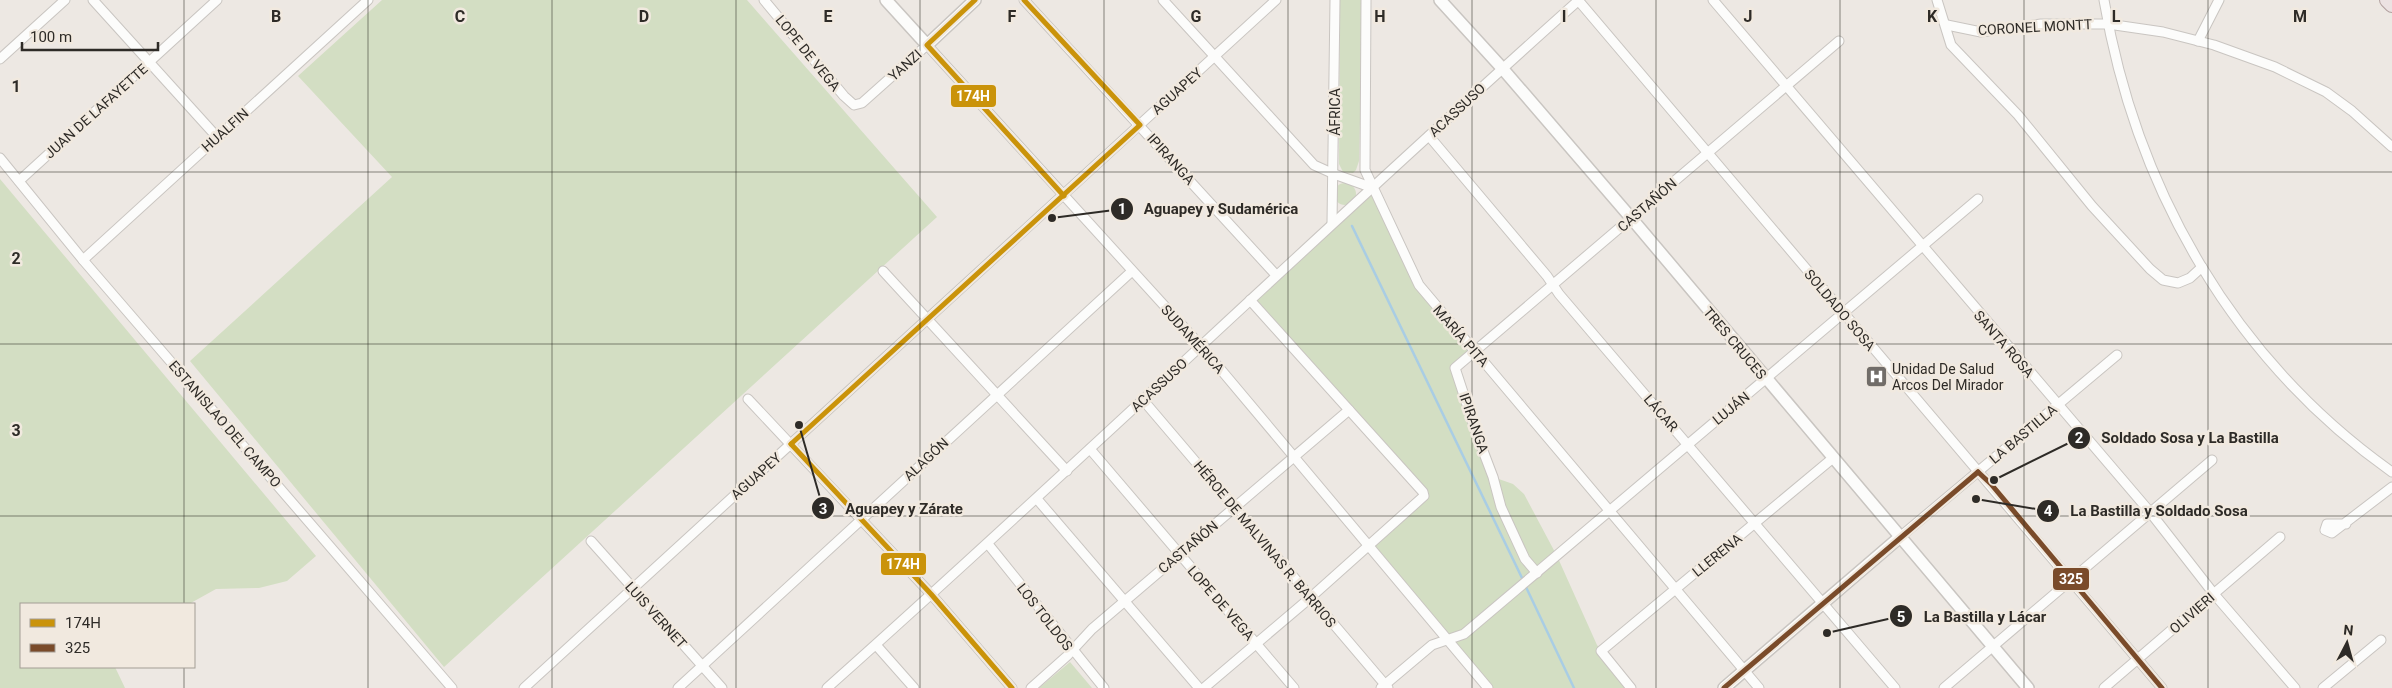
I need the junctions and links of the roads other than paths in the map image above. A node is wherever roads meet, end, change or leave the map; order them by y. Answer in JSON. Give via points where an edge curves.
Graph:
{"nodes":[{"id":1,"x":65,"y":0,"type":"edge"},
{"id":2,"x":93,"y":0,"type":"edge"},
{"id":3,"x":217,"y":0,"type":"edge"},
{"id":4,"x":368,"y":0,"type":"edge"},
{"id":5,"x":764,"y":0,"type":"edge"},
{"id":6,"x":886,"y":0,"type":"edge"},
{"id":7,"x":975,"y":0,"type":"edge"},
{"id":8,"x":1024,"y":0,"type":"edge"},
{"id":9,"x":1163,"y":0,"type":"edge"},
{"id":10,"x":1276,"y":0,"type":"edge"},
{"id":11,"x":1335,"y":0,"type":"edge"},
{"id":12,"x":1366,"y":0,"type":"edge"},
{"id":13,"x":1440,"y":0,"type":"edge"},
{"id":14,"x":1578,"y":0,"type":"edge"},
{"id":15,"x":1713,"y":0,"type":"edge"},
{"id":16,"x":1937,"y":0,"type":"edge"},
{"id":17,"x":2104,"y":0,"type":"edge"},
{"id":18,"x":2219,"y":0,"type":"edge"},
{"id":19,"x":2387,"y":0,"type":"edge"},
{"id":20,"x":2392,"y":5,"type":"edge"},
{"id":21,"x":2108,"y":24,"type":"junction"},
{"id":22,"x":1947,"y":25,"type":"junction"},
{"id":23,"x":1839,"y":41,"type":"dead end"},
{"id":24,"x":2198,"y":41,"type":"junction"},
{"id":25,"x":927,"y":45,"type":"junction"},
{"id":26,"x":1215,"y":56,"type":"junction"},
{"id":27,"x":0,"y":59,"type":"edge"},
{"id":28,"x":150,"y":62,"type":"junction"},
{"id":29,"x":1502,"y":68,"type":"junction"},
{"id":30,"x":1786,"y":85,"type":"junction"},
{"id":31,"x":854,"y":105,"type":"joint"},
{"id":32,"x":1140,"y":125,"type":"junction"},
{"id":33,"x":1429,"y":136,"type":"junction"},
{"id":34,"x":217,"y":137,"type":"junction"},
{"id":35,"x":2392,"y":146,"type":"edge"},
{"id":36,"x":1707,"y":154,"type":"junction"},
{"id":37,"x":0,"y":158,"type":"edge"},
{"id":38,"x":1334,"y":174,"type":"junction"},
{"id":39,"x":19,"y":181,"type":"junction"},
{"id":40,"x":1373,"y":188,"type":"junction"},
{"id":41,"x":1064,"y":196,"type":"junction"},
{"id":42,"x":1978,"y":199,"type":"dead end"},
{"id":43,"x":1632,"y":219,"type":"junction"},
{"id":44,"x":1332,"y":223,"type":"junction"},
{"id":45,"x":1922,"y":248,"type":"junction"},
{"id":46,"x":83,"y":260,"type":"junction"},
{"id":47,"x":2202,"y":267,"type":"junction"},
{"id":48,"x":883,"y":271,"type":"dead end"},
{"id":49,"x":1132,"y":272,"type":"junction"},
{"id":50,"x":1276,"y":275,"type":"junction"},
{"id":51,"x":1553,"y":285,"type":"junction"},
{"id":52,"x":1250,"y":300,"type":"junction"},
{"id":53,"x":1842,"y":314,"type":"junction"},
{"id":54,"x":928,"y":320,"type":"junction"},
{"id":55,"x":1201,"y":346,"type":"junction"},
{"id":56,"x":1476,"y":352,"type":"junction"},
{"id":57,"x":2117,"y":355,"type":"dead end"},
{"id":58,"x":1455,"y":368,"type":"joint"},
{"id":59,"x":1766,"y":380,"type":"junction"},
{"id":60,"x":998,"y":394,"type":"junction"},
{"id":61,"x":748,"y":399,"type":"dead end"},
{"id":62,"x":1142,"y":400,"type":"junction"},
{"id":63,"x":2057,"y":406,"type":"junction"},
{"id":64,"x":1349,"y":410,"type":"junction"},
{"id":65,"x":791,"y":444,"type":"junction"},
{"id":66,"x":1688,"y":444,"type":"junction"},
{"id":67,"x":1090,"y":449,"type":"junction"},
{"id":68,"x":1294,"y":456,"type":"junction"},
{"id":69,"x":1832,"y":458,"type":"junction"},
{"id":70,"x":2212,"y":460,"type":"dead end"},
{"id":71,"x":1067,"y":471,"type":"junction"},
{"id":72,"x":1978,"y":472,"type":"junction"},
{"id":73,"x":2392,"y":472,"type":"edge"},
{"id":74,"x":2392,"y":487,"type":"edge"},
{"id":75,"x":1036,"y":499,"type":"junction"},
{"id":76,"x":1234,"y":508,"type":"junction"},
{"id":77,"x":1610,"y":511,"type":"junction"},
{"id":78,"x":2150,"y":512,"type":"junction"},
{"id":79,"x":861,"y":519,"type":"junction"},
{"id":80,"x":1755,"y":524,"type":"junction"},
{"id":81,"x":2346,"y":524,"type":"dead end"},
{"id":82,"x":1900,"y":537,"type":"junction"},
{"id":83,"x":2280,"y":537,"type":"dead end"},
{"id":84,"x":590,"y":541,"type":"dead end"},
{"id":85,"x":988,"y":544,"type":"junction"},
{"id":86,"x":1369,"y":545,"type":"junction"},
{"id":87,"x":1179,"y":555,"type":"junction"},
{"id":88,"x":1533,"y":576,"type":"junction"},
{"id":89,"x":2071,"y":579,"type":"junction"},
{"id":90,"x":632,"y":588,"type":"junction"},
{"id":91,"x":1675,"y":590,"type":"junction"},
{"id":92,"x":930,"y":594,"type":"junction"},
{"id":93,"x":2214,"y":594,"type":"junction"},
{"id":94,"x":1310,"y":598,"type":"junction"},
{"id":95,"x":1125,"y":602,"type":"junction"},
{"id":96,"x":1823,"y":602,"type":"junction"},
{"id":97,"x":1448,"y":640,"type":"junction"},
{"id":98,"x":2381,"y":640,"type":"dead end"},
{"id":99,"x":876,"y":644,"type":"junction"},
{"id":100,"x":1256,"y":644,"type":"junction"},
{"id":101,"x":1992,"y":646,"type":"junction"},
{"id":102,"x":1072,"y":651,"type":"junction"},
{"id":103,"x":2137,"y":660,"type":"junction"},
{"id":104,"x":702,"y":666,"type":"junction"},
{"id":105,"x":1744,"y":670,"type":"junction"},
{"id":106,"x":1384,"y":687,"type":"edge"},
{"id":107,"x":452,"y":688,"type":"edge"},
{"id":108,"x":524,"y":688,"type":"edge"},
{"id":109,"x":678,"y":688,"type":"edge"},
{"id":110,"x":722,"y":688,"type":"edge"},
{"id":111,"x":827,"y":688,"type":"edge"},
{"id":112,"x":914,"y":688,"type":"edge"},
{"id":113,"x":1012,"y":688,"type":"edge"},
{"id":114,"x":1030,"y":688,"type":"edge"},
{"id":115,"x":1104,"y":688,"type":"edge"},
{"id":116,"x":1199,"y":688,"type":"edge"},
{"id":117,"x":1204,"y":688,"type":"edge"},
{"id":118,"x":1294,"y":688,"type":"edge"},
{"id":119,"x":1488,"y":688,"type":"edge"},
{"id":120,"x":1631,"y":688,"type":"edge"},
{"id":121,"x":1724,"y":688,"type":"edge"},
{"id":122,"x":1759,"y":688,"type":"edge"},
{"id":123,"x":1895,"y":688,"type":"edge"},
{"id":124,"x":1944,"y":688,"type":"edge"},
{"id":125,"x":2028,"y":688,"type":"edge"},
{"id":126,"x":2104,"y":688,"type":"edge"},
{"id":127,"x":2162,"y":688,"type":"edge"},
{"id":128,"x":2295,"y":688,"type":"edge"},
{"id":129,"x":2323,"y":688,"type":"edge"}],
"edges":[{"from":1,"to":27,"type":"street"},
{"from":2,"to":28,"type":"street"},
{"from":3,"to":28,"type":"street","name":"JUAN DE LAFAYETTE"},
{"from":4,"to":34,"type":"street","name":"HUALFIN"},
{"from":5,"to":31,"type":"street","name":"LOPE DE VEGA"},
{"from":6,"to":25,"type":"street","name":"SUDAMÉRICA"},
{"from":7,"to":25,"type":"street","name":"YANZI"},
{"from":8,"to":32,"type":"street","name":"IPIRANGA"},
{"from":9,"to":26,"type":"street"},
{"from":10,"to":26,"type":"street","name":"AGUAPEY"},
{"from":11,"to":38,"type":"street","name":"ÁFRICA"},
{"from":12,"to":40,"type":"street","via":[[1365,170]]},
{"from":13,"to":29,"type":"street","name":"TRES CRUCES"},
{"from":14,"to":29,"type":"street","name":"ACASSUSO"},
{"from":14,"to":36,"type":"street","name":"SOLDADO SOSA"},
{"from":15,"to":30,"type":"street","name":"SANTA ROSA"},
{"from":16,"to":22,"type":"street"},
{"from":17,"to":21,"type":"street"},
{"from":18,"to":24,"type":"street"},
{"from":19,"to":20,"type":"main road"},
{"from":21,"to":22,"type":"street","name":"CORONEL MONTT","via":[[2040,24],[1981,32]]},
{"from":21,"to":24,"type":"street","name":"CORONEL MONTT"},
{"from":21,"to":47,"type":"street","via":[[2124,92],[2144,152],[2178,226]]},
{"from":22,"to":47,"type":"street","via":[[1951,45],[2018,114],[2092,206],[2150,269],[2163,280],[2178,283]]},
{"from":23,"to":30,"type":"street","name":"CASTAÑÓN"},
{"from":24,"to":35,"type":"street","name":"CORONEL MONTT","via":[[2275,67],[2326,92]]},
{"from":25,"to":31,"type":"street","name":"YANZI","via":[[862,104]]},
{"from":25,"to":41,"type":"street","name":"SUDAMÉRICA"},
{"from":26,"to":32,"type":"street","name":"AGUAPEY"},
{"from":26,"to":38,"type":"street","via":[[1314,164]]},
{"from":28,"to":34,"type":"street"},
{"from":28,"to":39,"type":"street","name":"JUAN DE LAFAYETTE"},
{"from":29,"to":33,"type":"street","name":"ACASSUSO"},
{"from":29,"to":43,"type":"street","name":"TRES CRUCES"},
{"from":30,"to":36,"type":"street","name":"CASTAÑÓN"},
{"from":30,"to":45,"type":"street","name":"SANTA ROSA"},
{"from":32,"to":41,"type":"street","name":"AGUAPEY"},
{"from":32,"to":50,"type":"street","name":"IPIRANGA"},
{"from":33,"to":40,"type":"street","name":"ACASSUSO"},
{"from":33,"to":51,"type":"street","name":"LÁCAR"},
{"from":34,"to":46,"type":"street","name":"HUALFIN"},
{"from":36,"to":43,"type":"street","name":"CASTAÑÓN"},
{"from":36,"to":53,"type":"street","name":"SOLDADO SOSA"},
{"from":37,"to":39,"type":"street","name":"ESTANISLAO DEL CAMPO"},
{"from":38,"to":40,"type":"street"},
{"from":38,"to":44,"type":"street","name":"ÁFRICA"},
{"from":39,"to":46,"type":"street","name":"ESTANISLAO DEL CAMPO"},
{"from":40,"to":44,"type":"street","name":"ACASSUSO"},
{"from":40,"to":56,"type":"street","name":"MARÍA PITA","via":[[1418,285]]},
{"from":41,"to":49,"type":"street","name":"SUDAMÉRICA"},
{"from":41,"to":54,"type":"street","name":"AGUAPEY"},
{"from":42,"to":45,"type":"street","name":"LUJÁN"},
{"from":43,"to":51,"type":"street","name":"CASTAÑÓN"},
{"from":43,"to":59,"type":"street","name":"TRES CRUCES"},
{"from":44,"to":50,"type":"street","name":"ACASSUSO"},
{"from":45,"to":53,"type":"street","name":"LUJÁN"},
{"from":45,"to":63,"type":"street","name":"SANTA ROSA"},
{"from":46,"to":107,"type":"street","name":"ESTANISLAO DEL CAMPO"},
{"from":47,"to":73,"type":"street","via":[[2230,313],[2279,372],[2337,429]]},
{"from":48,"to":54,"type":"street"},
{"from":49,"to":55,"type":"street","name":"SUDAMÉRICA"},
{"from":49,"to":60,"type":"street","name":"ALAGÓN"},
{"from":50,"to":52,"type":"street","name":"ACASSUSO"},
{"from":51,"to":56,"type":"street","name":"CASTAÑÓN"},
{"from":51,"to":66,"type":"street","name":"LÁCAR"},
{"from":52,"to":55,"type":"street","name":"ACASSUSO"},
{"from":52,"to":64,"type":"street"},
{"from":53,"to":59,"type":"street","name":"LUJÁN"},
{"from":53,"to":72,"type":"street","name":"SOLDADO SOSA"},
{"from":54,"to":60,"type":"street"},
{"from":54,"to":65,"type":"street","name":"AGUAPEY"},
{"from":55,"to":62,"type":"street","name":"ACASSUSO"},
{"from":55,"to":68,"type":"street","name":"SUDAMÉRICA"},
{"from":56,"to":58,"type":"street","name":"CASTAÑÓN"},
{"from":56,"to":77,"type":"street","name":"MARÍA PITA"},
{"from":57,"to":63,"type":"street","name":"LA BASTILLA"},
{"from":58,"to":88,"type":"street","name":"IPIRANGA","via":[[1501,507]]},
{"from":59,"to":66,"type":"street","name":"LUJÁN"},
{"from":59,"to":69,"type":"street","name":"TRES CRUCES"},
{"from":60,"to":71,"type":"street"},
{"from":60,"to":79,"type":"street","name":"ALAGÓN"},
{"from":61,"to":65,"type":"street"},
{"from":62,"to":67,"type":"street","name":"ACASSUSO"},
{"from":62,"to":76,"type":"street","name":"HÉROE DE MALVINAS R. BARRIOS"},
{"from":63,"to":72,"type":"street","name":"LA BASTILLA"},
{"from":63,"to":78,"type":"street","name":"SANTA ROSA"},
{"from":64,"to":68,"type":"street","name":"CASTAÑÓN"},
{"from":64,"to":86,"type":"street","via":[[1424,496]]},
{"from":65,"to":79,"type":"street"},
{"from":65,"to":90,"type":"street","name":"AGUAPEY"},
{"from":66,"to":77,"type":"street","name":"LUJÁN"},
{"from":66,"to":80,"type":"street","name":"LÁCAR"},
{"from":67,"to":71,"type":"street","name":"ACASSUSO"},
{"from":67,"to":87,"type":"street","name":"LOPE DE VEGA"},
{"from":68,"to":76,"type":"street","name":"CASTAÑÓN"},
{"from":68,"to":86,"type":"street","name":"SUDAMÉRICA"},
{"from":69,"to":80,"type":"street","name":"LLERENA"},
{"from":69,"to":82,"type":"street","name":"TRES CRUCES"},
{"from":70,"to":78,"type":"street"},
{"from":71,"to":75,"type":"street","name":"ACASSUSO"},
{"from":72,"to":82,"type":"street","name":"LA BASTILLA"},
{"from":72,"to":89,"type":"street","name":"SOLDADO SOSA"},
{"from":74,"to":81,"type":"street"},
{"from":75,"to":85,"type":"street","name":"ACASSUSO"},
{"from":75,"to":95,"type":"street"},
{"from":76,"to":87,"type":"street","name":"CASTAÑÓN"},
{"from":76,"to":94,"type":"street","name":"HÉROE DE MALVINAS R. BARRIOS"},
{"from":77,"to":88,"type":"street","name":"LUJÁN"},
{"from":77,"to":91,"type":"street","name":"MARÍA PITA"},
{"from":78,"to":89,"type":"street"},
{"from":78,"to":93,"type":"street","name":"SANTA ROSA"},
{"from":79,"to":92,"type":"street"},
{"from":79,"to":104,"type":"street","name":"ALAGÓN"},
{"from":80,"to":91,"type":"street","name":"LLERENA"},
{"from":80,"to":96,"type":"street","name":"LÁCAR"},
{"from":82,"to":96,"type":"street","name":"LA BASTILLA"},
{"from":82,"to":101,"type":"street","name":"TRES CRUCES"},
{"from":83,"to":93,"type":"street","name":"OLIVIERI"},
{"from":84,"to":90,"type":"street","name":"LUIS VERNET"},
{"from":85,"to":92,"type":"street","name":"ACASSUSO"},
{"from":85,"to":102,"type":"street","name":"LOS TOLDOS"},
{"from":86,"to":94,"type":"street"},
{"from":86,"to":97,"type":"street","name":"SUDAMÉRICA"},
{"from":87,"to":95,"type":"street","name":"CASTAÑÓN"},
{"from":87,"to":100,"type":"street","name":"LOPE DE VEGA"},
{"from":88,"to":97,"type":"street","name":"LUJÁN","via":[[1464,634]]},
{"from":89,"to":101,"type":"street"},
{"from":89,"to":103,"type":"street","name":"SOLDADO SOSA"},
{"from":90,"to":104,"type":"street","name":"LUIS VERNET"},
{"from":90,"to":108,"type":"street","name":"AGUAPEY"},
{"from":91,"to":105,"type":"street","name":"MARÍA PITA"},
{"from":91,"to":120,"type":"street","name":"LLERENA","via":[[1601,651]]},
{"from":92,"to":99,"type":"street","name":"ACASSUSO"},
{"from":92,"to":113,"type":"street"},
{"from":93,"to":103,"type":"street","name":"OLIVIERI"},
{"from":93,"to":128,"type":"street","name":"SANTA ROSA"},
{"from":94,"to":100,"type":"street"},
{"from":94,"to":106,"type":"street","name":"HÉROE DE MALVINAS R. BARRIOS"},
{"from":95,"to":102,"type":"street","name":"CASTAÑÓN","via":[[1092,629]]},
{"from":95,"to":116,"type":"street"},
{"from":96,"to":105,"type":"street","name":"LA BASTILLA"},
{"from":96,"to":123,"type":"street","name":"LÁCAR"},
{"from":97,"to":106,"type":"street","via":[[1432,645]]},
{"from":97,"to":119,"type":"street","name":"SUDAMÉRICA"},
{"from":98,"to":129,"type":"street"},
{"from":99,"to":111,"type":"street","name":"ACASSUSO"},
{"from":99,"to":112,"type":"street"},
{"from":100,"to":117,"type":"street"},
{"from":100,"to":118,"type":"street","name":"LOPE DE VEGA"},
{"from":101,"to":124,"type":"street"},
{"from":101,"to":125,"type":"street","name":"TRES CRUCES"},
{"from":102,"to":114,"type":"street","name":"CASTAÑÓN"},
{"from":102,"to":115,"type":"street","name":"LOS TOLDOS"},
{"from":103,"to":126,"type":"street","name":"OLIVIERI"},
{"from":103,"to":127,"type":"street","name":"SOLDADO SOSA"},
{"from":104,"to":109,"type":"street","name":"ALAGÓN"},
{"from":104,"to":110,"type":"street","name":"LUIS VERNET"},
{"from":105,"to":121,"type":"street","name":"LA BASTILLA"},
{"from":105,"to":122,"type":"street","name":"MARÍA PITA"}]}
